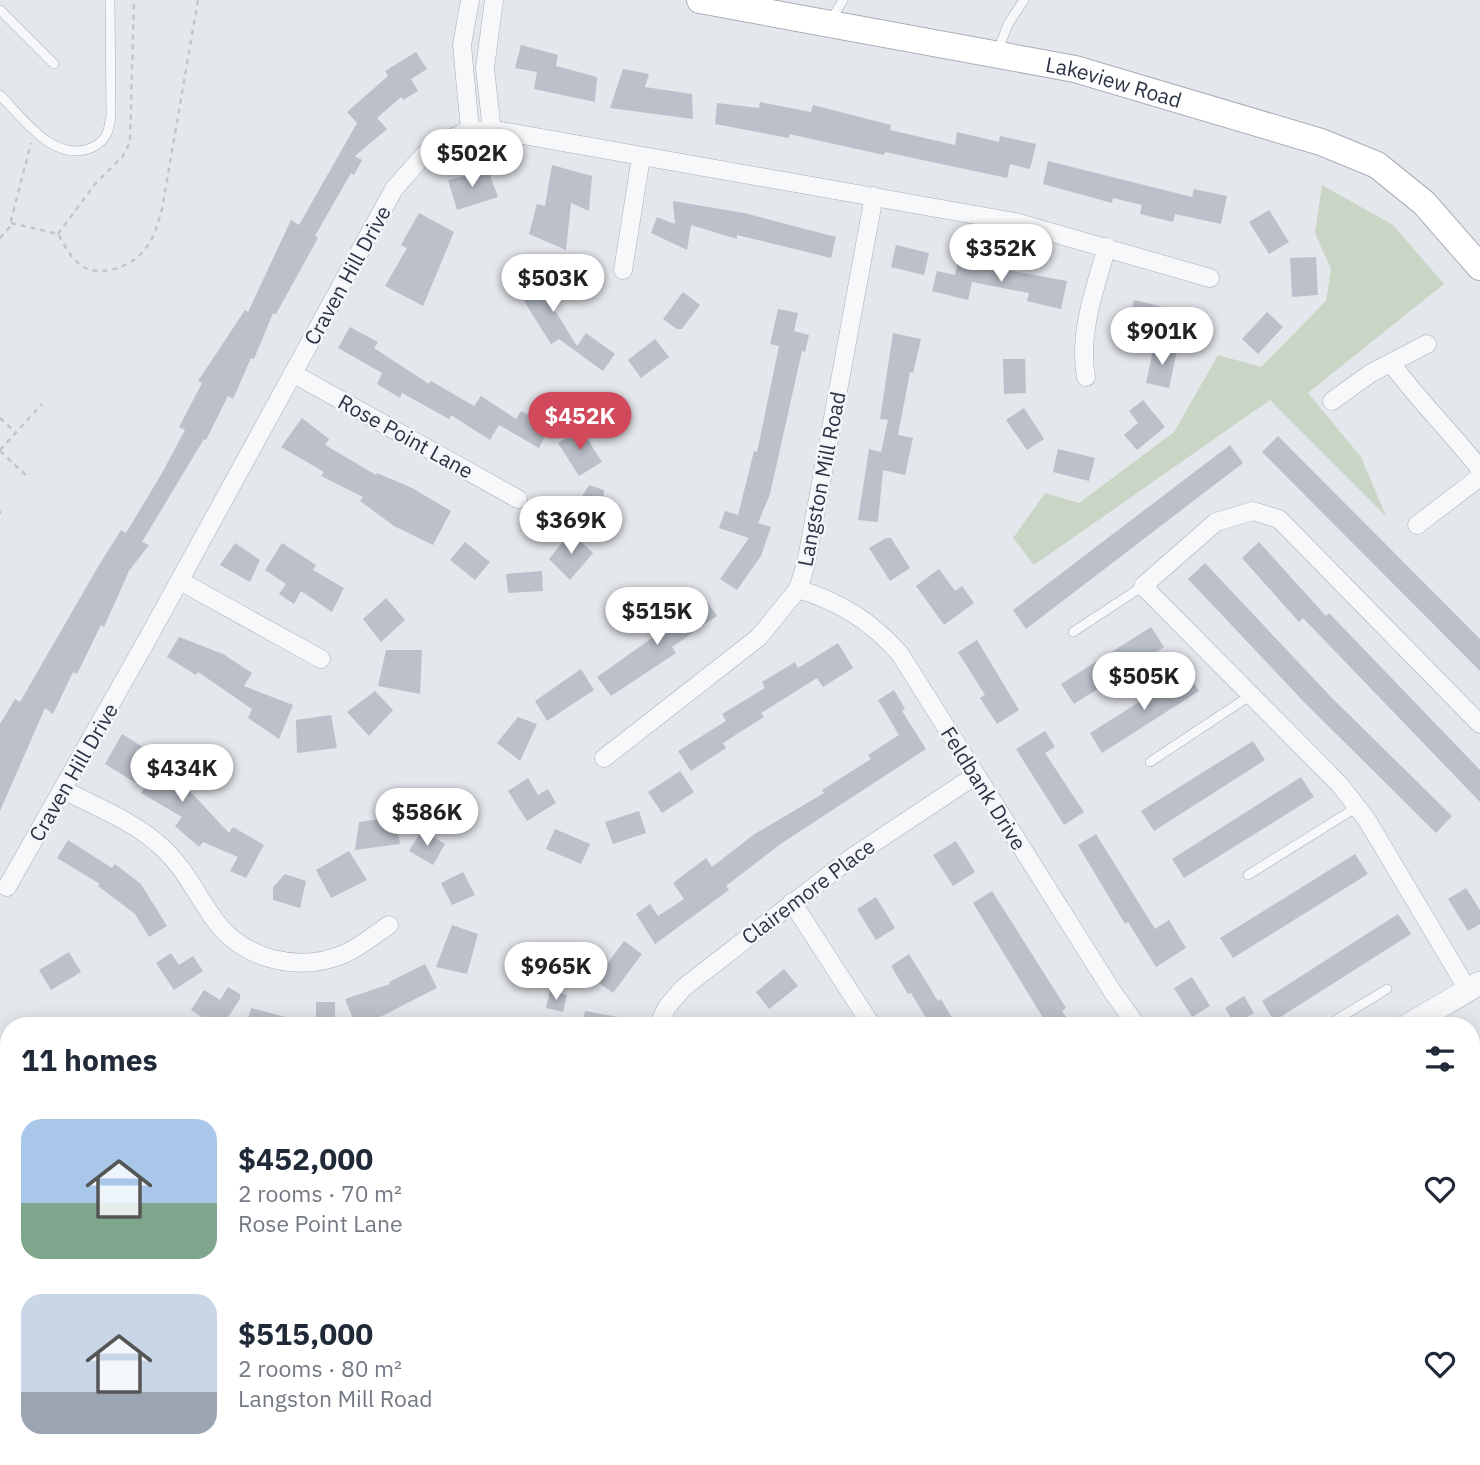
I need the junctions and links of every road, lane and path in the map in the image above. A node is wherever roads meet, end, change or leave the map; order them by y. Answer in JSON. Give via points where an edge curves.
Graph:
{"nodes":[{"id":1,"x":110,"y":0,"type":"edge"},
{"id":2,"x":198,"y":0,"type":"edge"},
{"id":3,"x":470,"y":0,"type":"edge"},
{"id":4,"x":494,"y":0,"type":"edge"},
{"id":5,"x":700,"y":0,"type":"edge"},
{"id":6,"x":843,"y":0,"type":"edge"},
{"id":7,"x":1024,"y":0,"type":"edge"},
{"id":8,"x":0,"y":10,"type":"edge"},
{"id":9,"x":828,"y":24,"type":"junction"},
{"id":10,"x":997,"y":55,"type":"junction"},
{"id":11,"x":54,"y":64,"type":"dead end"},
{"id":12,"x":0,"y":95,"type":"edge"},
{"id":13,"x":470,"y":130,"type":"junction"},
{"id":14,"x":492,"y":131,"type":"junction"},
{"id":15,"x":39,"y":133,"type":"junction"},
{"id":16,"x":641,"y":157,"type":"junction"},
{"id":17,"x":874,"y":196,"type":"junction"},
{"id":18,"x":11,"y":223,"type":"junction"},
{"id":19,"x":0,"y":238,"type":"edge"},
{"id":20,"x":1107,"y":247,"type":"junction"},
{"id":21,"x":1480,"y":267,"type":"edge"},
{"id":22,"x":623,"y":270,"type":"dead end"},
{"id":23,"x":1210,"y":278,"type":"dead end"},
{"id":24,"x":1427,"y":344,"type":"dead end"},
{"id":25,"x":1391,"y":362,"type":"junction"},
{"id":26,"x":294,"y":374,"type":"junction"},
{"id":27,"x":1086,"y":377,"type":"dead end"},
{"id":28,"x":1332,"y":401,"type":"dead end"},
{"id":29,"x":42,"y":404,"type":"dead end"},
{"id":30,"x":0,"y":418,"type":"edge"},
{"id":31,"x":15,"y":433,"type":"junction"},
{"id":32,"x":0,"y":450,"type":"edge"},
{"id":33,"x":1480,"y":469,"type":"edge"},
{"id":34,"x":1480,"y":477,"type":"edge"},
{"id":35,"x":29,"y":478,"type":"dead end"},
{"id":36,"x":518,"y":499,"type":"dead end"},
{"id":37,"x":1417,"y":525,"type":"dead end"},
{"id":38,"x":180,"y":581,"type":"junction"},
{"id":39,"x":1143,"y":586,"type":"junction"},
{"id":40,"x":798,"y":589,"type":"junction"},
{"id":41,"x":1073,"y":632,"type":"dead end"},
{"id":42,"x":321,"y":659,"type":"dead end"},
{"id":43,"x":1251,"y":695,"type":"junction"},
{"id":44,"x":1480,"y":724,"type":"edge"},
{"id":45,"x":604,"y":758,"type":"dead end"},
{"id":46,"x":1150,"y":762,"type":"dead end"},
{"id":47,"x":976,"y":775,"type":"junction"},
{"id":48,"x":64,"y":790,"type":"junction"},
{"id":49,"x":1357,"y":807,"type":"junction"},
{"id":50,"x":1248,"y":875,"type":"dead end"},
{"id":51,"x":7,"y":887,"type":"dead end"},
{"id":52,"x":792,"y":902,"type":"junction"},
{"id":53,"x":388,"y":925,"type":"dead end"},
{"id":54,"x":1474,"y":986,"type":"edge"},
{"id":55,"x":1387,"y":989,"type":"dead end"},
{"id":56,"x":662,"y":1017,"type":"edge"},
{"id":57,"x":866,"y":1017,"type":"edge"},
{"id":58,"x":1131,"y":1017,"type":"edge"},
{"id":59,"x":1341,"y":1017,"type":"edge"},
{"id":60,"x":1422,"y":1017,"type":"edge"}],
"edges":[{"from":1,"to":15,"type":"lane","via":[[109,132],[102,142],[75,151],[59,149]]},
{"from":2,"to":18,"type":"path","via":[[162,209],[147,248],[123,266],[91,270],[79,263],[58,234]]},
{"from":3,"to":13,"type":"street","via":[[462,45]]},
{"from":4,"to":14,"type":"street","via":[[485,68]]},
{"from":5,"to":9,"type":"main road","name":"Lakeview Road"},
{"from":6,"to":9,"type":"lane"},
{"from":7,"to":10,"type":"lane","via":[[1008,24]]},
{"from":8,"to":11,"type":"lane"},
{"from":9,"to":10,"type":"main road","name":"Lakeview Road"},
{"from":10,"to":21,"type":"main road","name":"Lakeview Road","via":[[1075,69],[1321,142],[1377,165],[1424,203]]},
{"from":12,"to":15,"type":"lane"},
{"from":13,"to":14,"type":"street","name":"Craven Hill Drive"},
{"from":13,"to":26,"type":"street","name":"Craven Hill Drive","via":[[424,155],[394,189]]},
{"from":14,"to":16,"type":"street","name":"Craven Hill Drive"},
{"from":15,"to":18,"type":"path"},
{"from":16,"to":17,"type":"street","name":"Craven Hill Drive"},
{"from":16,"to":22,"type":"street"},
{"from":17,"to":20,"type":"street","name":"Craven Hill Drive","via":[[1015,222]]},
{"from":17,"to":40,"type":"street","name":"Langston Mill Road"},
{"from":18,"to":19,"type":"path"},
{"from":20,"to":23,"type":"street","name":"Craven Hill Drive"},
{"from":20,"to":27,"type":"street","via":[[1090,308],[1083,363]]},
{"from":24,"to":25,"type":"street"},
{"from":25,"to":28,"type":"street"},
{"from":25,"to":33,"type":"street","via":[[1423,406],[1447,427]]},
{"from":26,"to":36,"type":"street","name":"Rose Point Lane"},
{"from":26,"to":38,"type":"street","name":"Craven Hill Drive"},
{"from":29,"to":31,"type":"path"},
{"from":30,"to":31,"type":"path"},
{"from":31,"to":32,"type":"path"},
{"from":32,"to":35,"type":"path"},
{"from":34,"to":37,"type":"street"},
{"from":38,"to":42,"type":"street"},
{"from":38,"to":48,"type":"street","name":"Craven Hill Drive"},
{"from":39,"to":41,"type":"lane"},
{"from":39,"to":43,"type":"street"},
{"from":39,"to":44,"type":"street","via":[[1216,522],[1253,511],[1279,519]]},
{"from":40,"to":45,"type":"street","name":"Langston Mill Road","via":[[759,637]]},
{"from":40,"to":47,"type":"street","name":"Feldbank Drive","via":[[853,611],[878,629],[901,654]]},
{"from":43,"to":46,"type":"lane"},
{"from":43,"to":49,"type":"street"},
{"from":47,"to":52,"type":"street","name":"Clairemore Place","via":[[888,831]]},
{"from":47,"to":58,"type":"street","name":"Feldbank Drive"},
{"from":48,"to":51,"type":"street","name":"Craven Hill Drive"},
{"from":48,"to":53,"type":"street","via":[[157,842],[216,922],[261,956],[324,961],[359,946]]},
{"from":49,"to":50,"type":"lane"},
{"from":49,"to":54,"type":"street"},
{"from":52,"to":56,"type":"street","name":"Clairemore Place","via":[[682,988]]},
{"from":52,"to":57,"type":"street"},
{"from":54,"to":60,"type":"street"},
{"from":55,"to":59,"type":"lane"}]}
